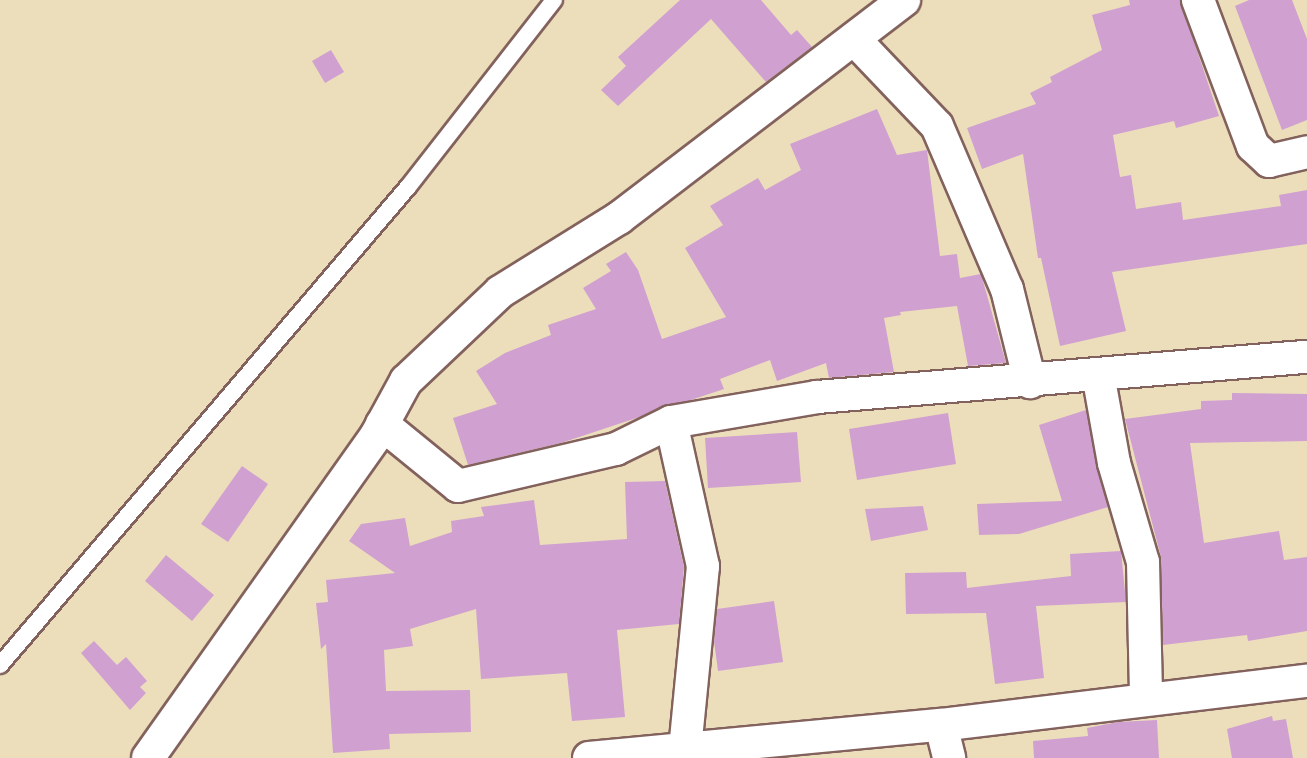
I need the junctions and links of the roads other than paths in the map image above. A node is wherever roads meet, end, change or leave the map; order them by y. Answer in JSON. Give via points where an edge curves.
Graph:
{"nodes":[{"id":1,"x":554,"y":0,"type":"edge"},
{"id":2,"x":904,"y":0,"type":"edge"},
{"id":3,"x":1198,"y":0,"type":"edge"},
{"id":4,"x":856,"y":41,"type":"junction"},
{"id":5,"x":1307,"y":152,"type":"edge"},
{"id":6,"x":1307,"y":357,"type":"edge"},
{"id":7,"x":1098,"y":374,"type":"junction"},
{"id":8,"x":1030,"y":382,"type":"junction"},
{"id":9,"x":671,"y":422,"type":"junction"},
{"id":10,"x":382,"y":424,"type":"junction"},
{"id":11,"x":0,"y":665,"type":"edge"},
{"id":12,"x":1307,"y":681,"type":"edge"},
{"id":13,"x":1146,"y":698,"type":"junction"},
{"id":14,"x":941,"y":725,"type":"junction"},
{"id":15,"x":685,"y":749,"type":"junction"},
{"id":16,"x":148,"y":758,"type":"edge"},
{"id":17,"x":589,"y":758,"type":"edge"},
{"id":18,"x":949,"y":758,"type":"edge"}],
"edges":[{"from":1,"to":11,"type":"lane","via":[[408,187]]},
{"from":2,"to":4,"type":"street"},
{"from":3,"to":5,"type":"street","via":[[1253,146],[1269,162]]},
{"from":4,"to":8,"type":"street","via":[[937,126],[1007,289]]},
{"from":4,"to":10,"type":"street","via":[[619,218],[500,292],[406,381]]},
{"from":6,"to":7,"type":"street"},
{"from":7,"to":8,"type":"street"},
{"from":7,"to":13,"type":"street","via":[[1114,463],[1143,562]]},
{"from":8,"to":9,"type":"street","via":[[817,397]]},
{"from":9,"to":10,"type":"street","via":[[616,449],[458,486]]},
{"from":9,"to":15,"type":"street","via":[[703,566]]},
{"from":10,"to":16,"type":"street"},
{"from":12,"to":13,"type":"street"},
{"from":13,"to":14,"type":"street"},
{"from":14,"to":15,"type":"street"},
{"from":14,"to":18,"type":"street"},
{"from":15,"to":17,"type":"street"}]}
